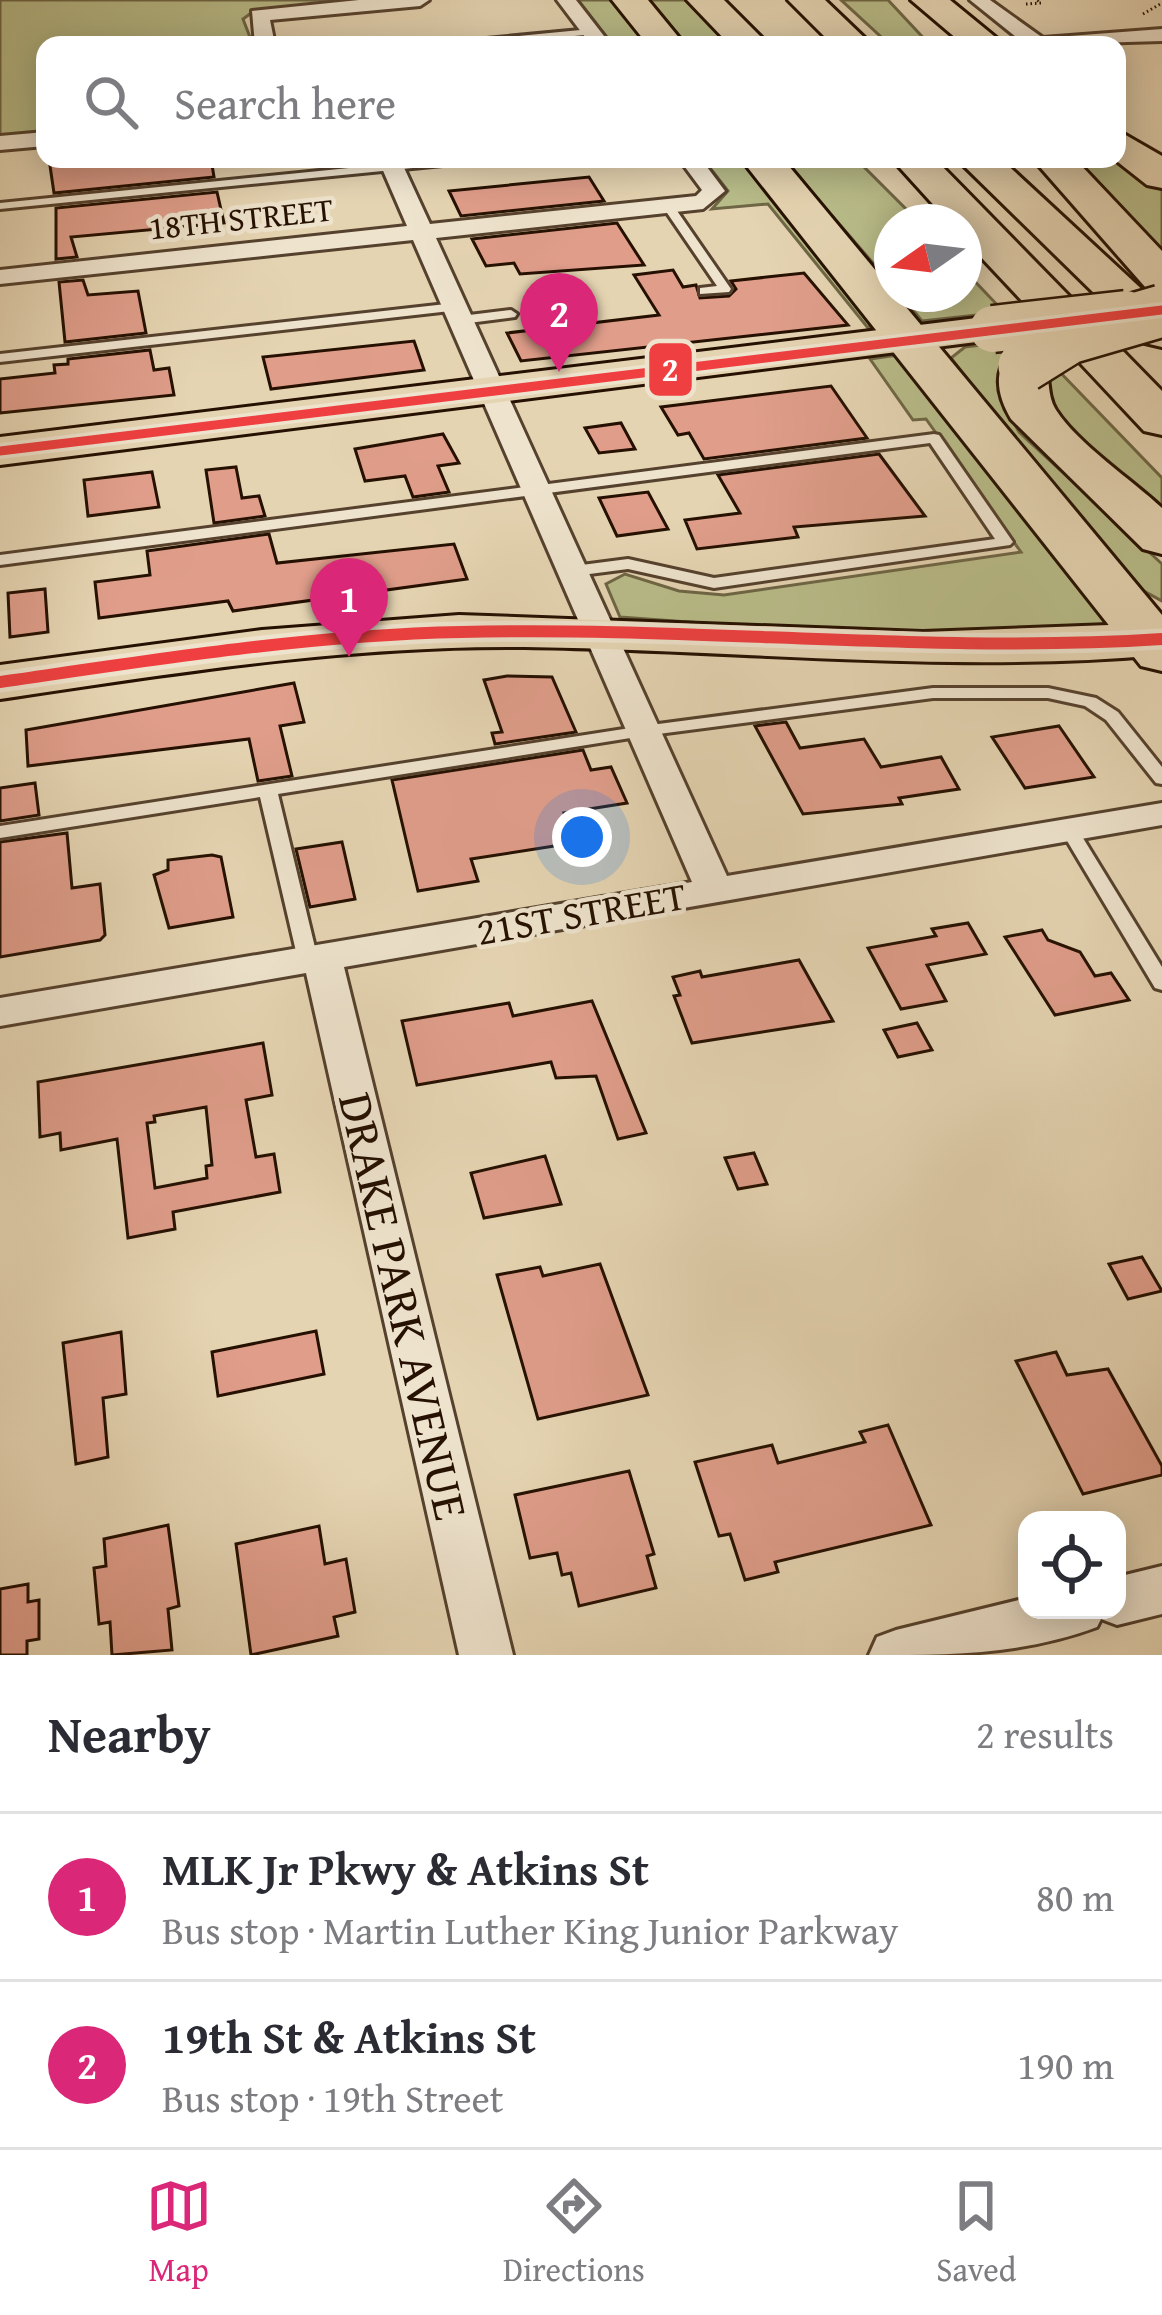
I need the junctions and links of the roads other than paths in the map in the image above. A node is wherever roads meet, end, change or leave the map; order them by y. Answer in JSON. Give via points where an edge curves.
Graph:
{"nodes":[{"id":1,"x":420,"y":0,"type":"edge"},
{"id":2,"x":566,"y":0,"type":"edge"},
{"id":3,"x":629,"y":0,"type":"edge"},
{"id":4,"x":704,"y":0,"type":"edge"},
{"id":5,"x":750,"y":0,"type":"edge"},
{"id":6,"x":805,"y":0,"type":"edge"},
{"id":7,"x":904,"y":0,"type":"edge"},
{"id":8,"x":928,"y":0,"type":"edge"},
{"id":9,"x":979,"y":0,"type":"edge"},
{"id":10,"x":1162,"y":35,"type":"edge"},
{"id":11,"x":263,"y":36,"type":"edge"},
{"id":12,"x":594,"y":36,"type":"edge"},
{"id":13,"x":659,"y":36,"type":"edge"},
{"id":14,"x":762,"y":36,"type":"edge"},
{"id":15,"x":764,"y":36,"type":"edge"},
{"id":16,"x":844,"y":36,"type":"edge"},
{"id":17,"x":937,"y":36,"type":"edge"},
{"id":18,"x":975,"y":36,"type":"edge"},
{"id":19,"x":1023,"y":36,"type":"edge"},
{"id":20,"x":1126,"y":38,"type":"edge"},
{"id":21,"x":36,"y":140,"type":"edge"},
{"id":22,"x":0,"y":143,"type":"edge"},
{"id":23,"x":1126,"y":149,"type":"edge"},
{"id":24,"x":346,"y":168,"type":"edge"},
{"id":25,"x":393,"y":168,"type":"edge"},
{"id":26,"x":697,"y":168,"type":"edge"},
{"id":27,"x":768,"y":168,"type":"edge"},
{"id":28,"x":883,"y":168,"type":"edge"},
{"id":29,"x":921,"y":168,"type":"edge"},
{"id":30,"x":987,"y":168,"type":"edge"},
{"id":31,"x":1061,"y":168,"type":"edge"},
{"id":32,"x":1162,"y":176,"type":"edge"},
{"id":33,"x":921,"y":204,"type":"edge"},
{"id":34,"x":0,"y":206,"type":"edge"},
{"id":35,"x":669,"y":207,"type":"junction"},
{"id":36,"x":422,"y":232,"type":"junction"},
{"id":37,"x":982,"y":261,"type":"edge"},
{"id":38,"x":0,"y":277,"type":"edge"},
{"id":39,"x":1162,"y":278,"type":"edge"},
{"id":40,"x":704,"y":291,"type":"dead end"},
{"id":41,"x":1162,"y":310,"type":"edge"},
{"id":42,"x":458,"y":314,"type":"junction"},
{"id":43,"x":511,"y":314,"type":"dead end"},
{"id":44,"x":1162,"y":333,"type":"edge"},
{"id":45,"x":911,"y":339,"type":"junction"},
{"id":46,"x":1009,"y":347,"type":"junction"},
{"id":47,"x":0,"y":358,"type":"edge"},
{"id":48,"x":493,"y":391,"type":"junction"},
{"id":49,"x":1162,"y":420,"type":"edge"},
{"id":50,"x":1162,"y":433,"type":"edge"},
{"id":51,"x":0,"y":451,"type":"edge"},
{"id":52,"x":538,"y":490,"type":"junction"},
{"id":53,"x":1162,"y":537,"type":"edge"},
{"id":54,"x":0,"y":560,"type":"edge"},
{"id":55,"x":574,"y":571,"type":"junction"},
{"id":56,"x":600,"y":633,"type":"junction"},
{"id":57,"x":1157,"y":644,"type":"edge"},
{"id":58,"x":0,"y":682,"type":"edge"},
{"id":59,"x":644,"y":731,"type":"junction"},
{"id":60,"x":1162,"y":779,"type":"edge"},
{"id":61,"x":268,"y":791,"type":"junction"},
{"id":62,"x":1162,"y":814,"type":"edge"},
{"id":63,"x":1069,"y":829,"type":"junction"},
{"id":64,"x":0,"y":832,"type":"edge"},
{"id":65,"x":715,"y":890,"type":"junction"},
{"id":66,"x":315,"y":959,"type":"junction"},
{"id":67,"x":1162,"y":983,"type":"edge"},
{"id":68,"x":0,"y":1012,"type":"edge"},
{"id":69,"x":1162,"y":1590,"type":"edge"},
{"id":70,"x":1126,"y":1599,"type":"edge"},
{"id":71,"x":1042,"y":1619,"type":"edge"},
{"id":72,"x":486,"y":1655,"type":"edge"},
{"id":73,"x":896,"y":1655,"type":"edge"}],
"edges":[{"from":1,"to":11,"type":"street","via":[[259,15]]},
{"from":2,"to":12,"type":"street"},
{"from":3,"to":13,"type":"highway"},
{"from":4,"to":14,"type":"highway"},
{"from":5,"to":15,"type":"highway"},
{"from":6,"to":16,"type":"highway"},
{"from":7,"to":17,"type":"highway"},
{"from":8,"to":18,"type":"highway"},
{"from":9,"to":19,"type":"street"},
{"from":10,"to":20,"type":"street"},
{"from":21,"to":22,"type":"street"},
{"from":23,"to":32,"type":"highway"},
{"from":24,"to":34,"type":"lane"},
{"from":25,"to":36,"type":"street"},
{"from":26,"to":35,"type":"street","name":"18TH STREET","via":[[714,191],[704,202]]},
{"from":27,"to":45,"type":"highway"},
{"from":28,"to":33,"type":"highway"},
{"from":29,"to":49,"type":"highway"},
{"from":30,"to":44,"type":"highway"},
{"from":31,"to":39,"type":"highway"},
{"from":35,"to":36,"type":"street","name":"18TH STREET"},
{"from":35,"to":40,"type":"lane","via":[[725,289]]},
{"from":36,"to":38,"type":"street","name":"18TH STREET"},
{"from":36,"to":42,"type":"street"},
{"from":37,"to":50,"type":"highway"},
{"from":41,"to":46,"type":"highway","bridge":true},
{"from":42,"to":43,"type":"lane"},
{"from":42,"to":47,"type":"lane"},
{"from":42,"to":48,"type":"street"},
{"from":45,"to":46,"type":"main road"},
{"from":45,"to":48,"type":"main road"},
{"from":45,"to":57,"type":"highway"},
{"from":46,"to":53,"type":"highway","via":[[1042,426]]},
{"from":48,"to":51,"type":"main road"},
{"from":48,"to":52,"type":"street"},
{"from":52,"to":54,"type":"lane"},
{"from":52,"to":55,"type":"street"},
{"from":52,"to":55,"type":"lane","via":[[934,438],[1005,542],[714,583],[628,564]]},
{"from":55,"to":56,"type":"street"},
{"from":56,"to":57,"type":"main road","via":[[895,651]]},
{"from":56,"to":58,"type":"main road","via":[[327,639]]},
{"from":56,"to":59,"type":"street"},
{"from":59,"to":60,"type":"lane","via":[[879,697],[1048,693],[1112,716]]},
{"from":59,"to":61,"type":"lane"},
{"from":59,"to":65,"type":"street"},
{"from":61,"to":64,"type":"lane"},
{"from":61,"to":66,"type":"lane"},
{"from":62,"to":63,"type":"street","name":"21ST STREET"},
{"from":63,"to":65,"type":"street","name":"21ST STREET"},
{"from":63,"to":67,"type":"lane"},
{"from":65,"to":66,"type":"street","name":"21ST STREET"},
{"from":66,"to":68,"type":"street","name":"21ST STREET"},
{"from":66,"to":72,"type":"street","name":"DRAKE PARK AVENUE"},
{"from":69,"to":70,"type":"street"},
{"from":71,"to":73,"type":"street"}]}
